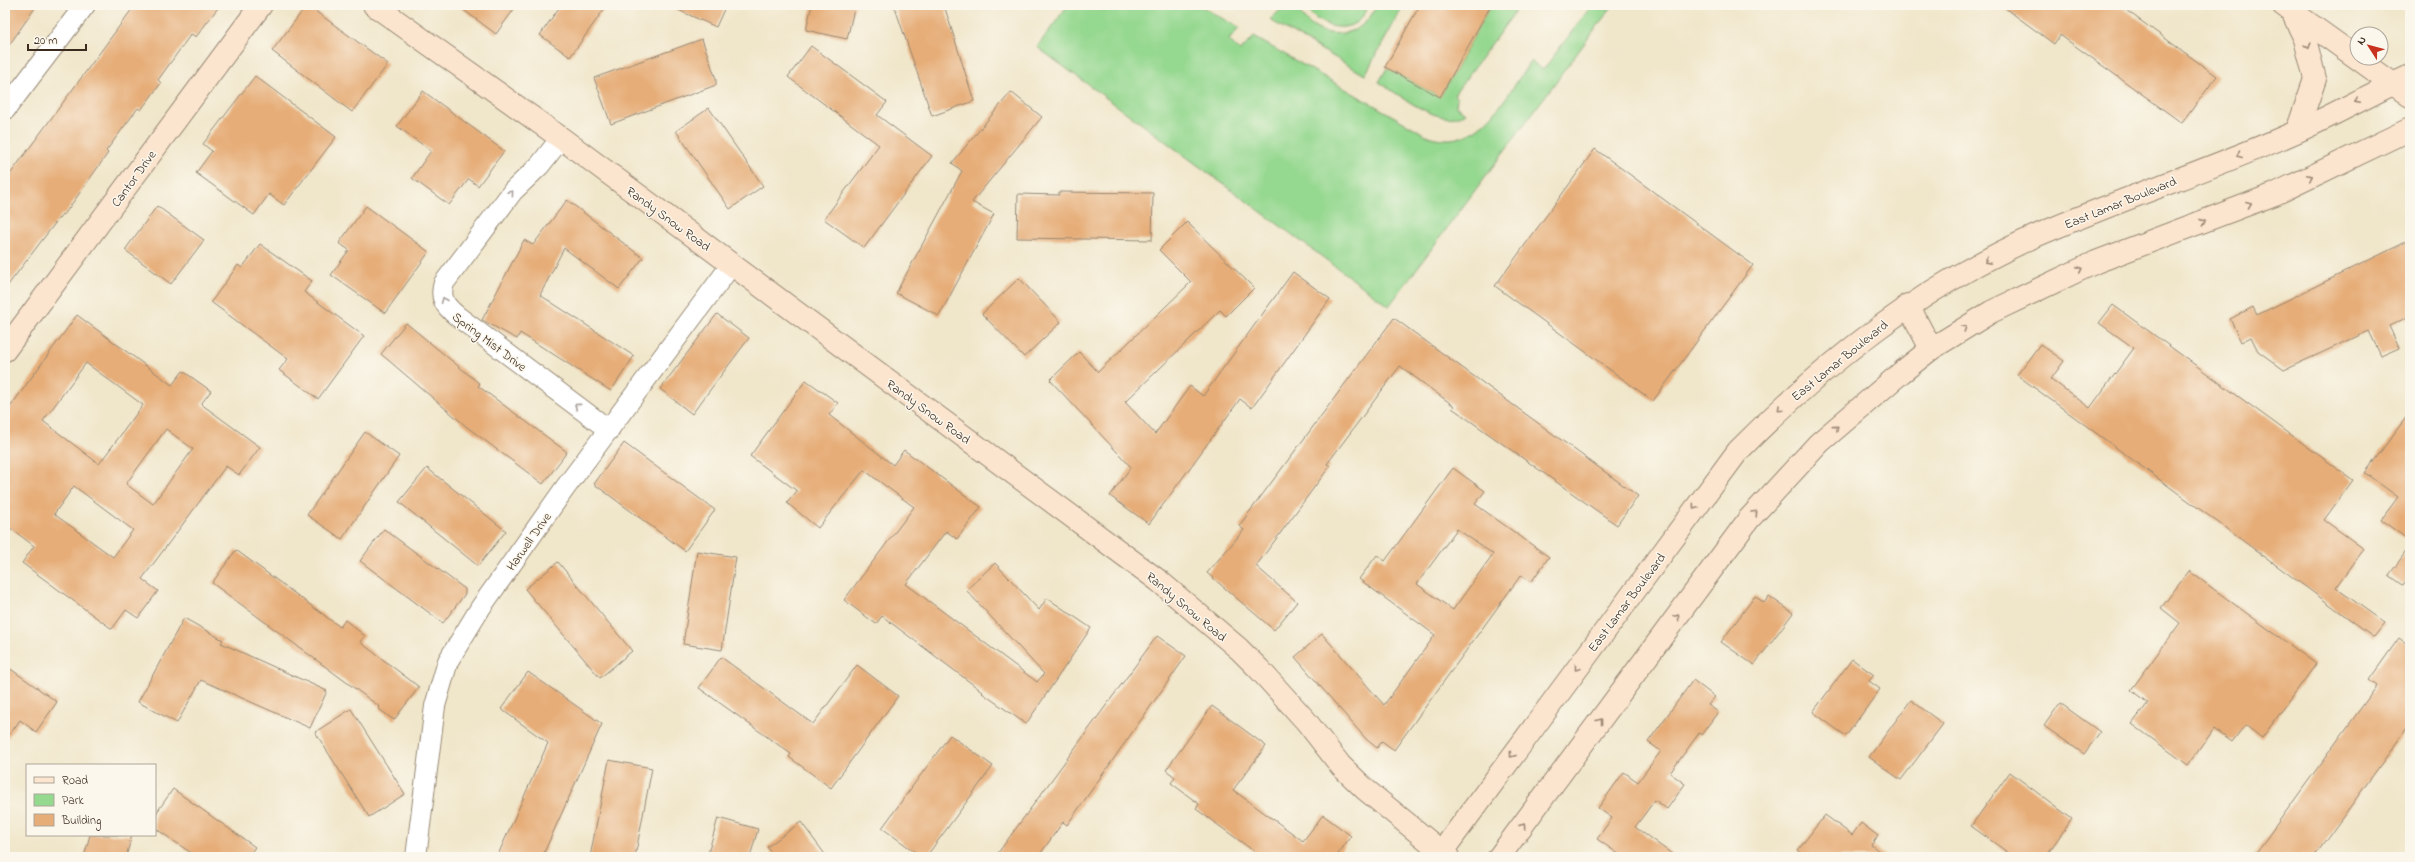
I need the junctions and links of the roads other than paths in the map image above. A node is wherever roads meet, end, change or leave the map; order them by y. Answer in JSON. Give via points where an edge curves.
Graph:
{"nodes":[{"id":1,"x":85,"y":5,"type":"edge"},
{"id":2,"x":261,"y":5,"type":"edge"},
{"id":3,"x":374,"y":5,"type":"edge"},
{"id":4,"x":2287,"y":8,"type":"edge"},
{"id":5,"x":2401,"y":80,"type":"edge"},
{"id":6,"x":2410,"y":96,"type":"edge"},
{"id":7,"x":5,"y":110,"type":"edge"},
{"id":8,"x":2410,"y":129,"type":"edge"},
{"id":9,"x":2298,"y":131,"type":"junction"},
{"id":10,"x":561,"y":138,"type":"junction"},
{"id":11,"x":732,"y":264,"type":"junction"},
{"id":12,"x":1908,"y":305,"type":"junction"},
{"id":13,"x":1931,"y":349,"type":"junction"},
{"id":14,"x":5,"y":350,"type":"edge"},
{"id":15,"x":608,"y":430,"type":"junction"},
{"id":16,"x":1443,"y":855,"type":"edge"},
{"id":17,"x":416,"y":857,"type":"edge"},
{"id":18,"x":1499,"y":857,"type":"edge"}],
"edges":[{"from":1,"to":7,"type":"street"},
{"from":2,"to":14,"type":"main road","name":"Cantor Drive"},
{"from":3,"to":10,"type":"main road","name":"Randy Snow Road"},
{"from":4,"to":5,"type":"main road"},
{"from":4,"to":9,"type":"main road","one_way":true,"via":[[2305,39],[2315,79]]},
{"from":5,"to":6,"type":"main road"},
{"from":5,"to":9,"type":"main road","name":"East Lamar Boulevard","one_way":true},
{"from":13,"to":8,"type":"main road","one_way":true,"via":[[1991,312],[2096,262],[2275,194]]},
{"from":9,"to":12,"type":"main road","name":"East Lamar Boulevard","one_way":true,"via":[[2040,234]]},
{"from":10,"to":11,"type":"main road","name":"Randy Snow Road"},
{"from":15,"to":10,"type":"street","name":"Spring Mist Drive","one_way":true,"via":[[457,316],[443,301],[441,292],[444,283],[512,191],[540,165]]},
{"from":11,"to":15,"type":"street","name":"Harwell Drive"},
{"from":11,"to":16,"type":"main road","name":"Randy Snow Road","via":[[1159,581],[1254,664],[1306,721],[1341,766]]},
{"from":12,"to":13,"type":"main road"},
{"from":12,"to":16,"type":"main road","name":"East Lamar Boulevard","one_way":true,"via":[[1839,357],[1778,410],[1738,451]]},
{"from":18,"to":13,"type":"main road","one_way":true,"via":[[1749,519],[1820,442]]},
{"from":15,"to":17,"type":"street","name":"Harwell Drive","via":[[481,607],[448,661],[435,706]]}]}
